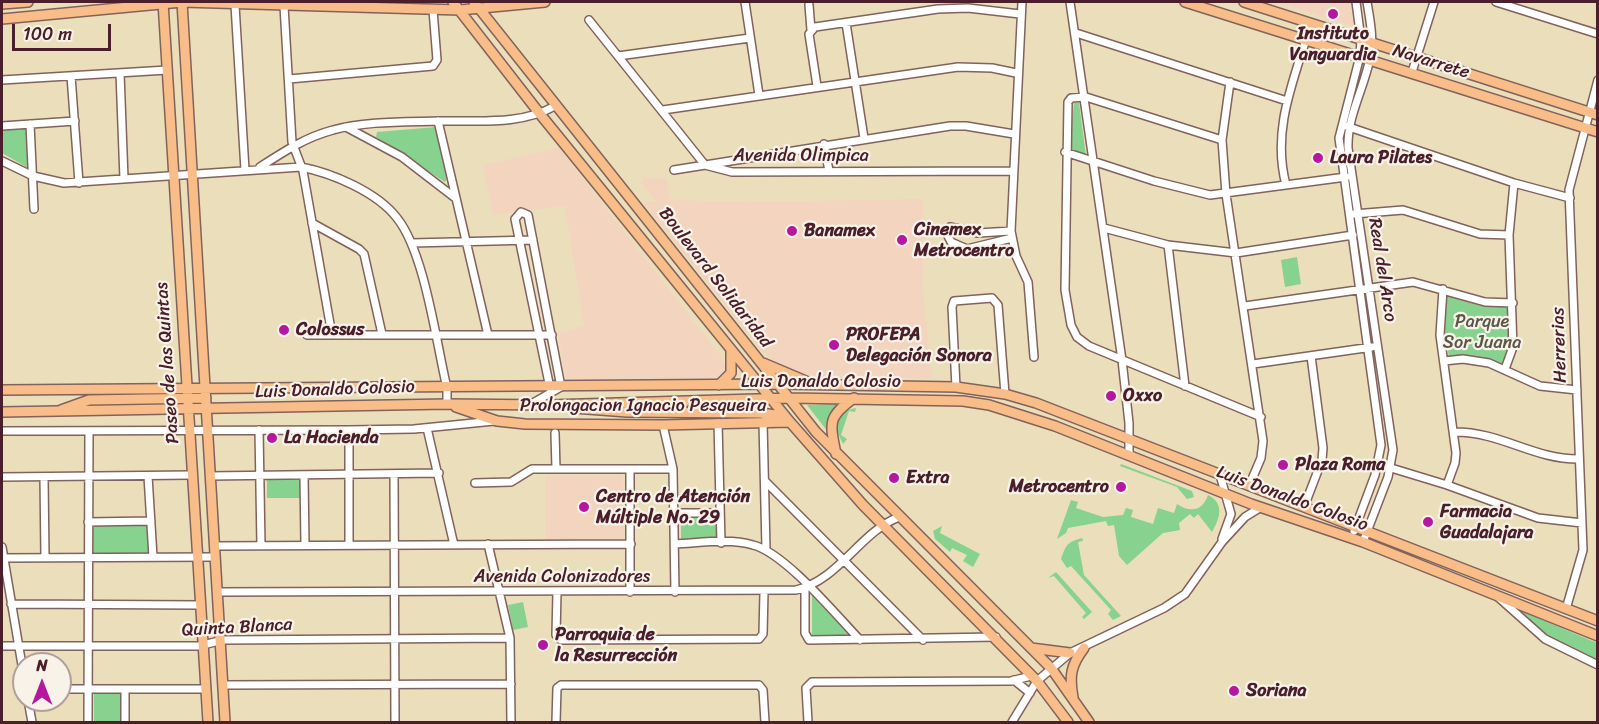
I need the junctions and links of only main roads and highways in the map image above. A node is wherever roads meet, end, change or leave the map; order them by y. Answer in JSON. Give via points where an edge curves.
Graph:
{"nodes":[{"id":1,"x":27,"y":2,"type":"edge"},
{"id":2,"x":182,"y":2,"type":"edge"},
{"id":3,"x":453,"y":2,"type":"edge"},
{"id":4,"x":545,"y":2,"type":"edge"},
{"id":5,"x":1185,"y":2,"type":"edge"},
{"id":6,"x":1244,"y":2,"type":"edge"},
{"id":7,"x":163,"y":3,"type":"edge"},
{"id":8,"x":2,"y":4,"type":"edge"},
{"id":9,"x":337,"y":4,"type":"edge"},
{"id":10,"x":1201,"y":4,"type":"edge"},
{"id":11,"x":477,"y":5,"type":"edge"},
{"id":12,"x":460,"y":10,"type":"junction"},
{"id":13,"x":2,"y":19,"type":"edge"},
{"id":14,"x":1594,"y":114,"type":"edge"},
{"id":15,"x":1598,"y":132,"type":"edge"},
{"id":16,"x":731,"y":350,"type":"junction"},
{"id":17,"x":760,"y":362,"type":"junction"},
{"id":18,"x":759,"y":384,"type":"junction"},
{"id":19,"x":778,"y":384,"type":"junction"},
{"id":20,"x":719,"y":385,"type":"junction"},
{"id":21,"x":819,"y":385,"type":"junction"},
{"id":22,"x":2,"y":390,"type":"edge"},
{"id":23,"x":186,"y":393,"type":"junction"},
{"id":24,"x":205,"y":393,"type":"junction"},
{"id":25,"x":770,"y":398,"type":"junction"},
{"id":26,"x":789,"y":398,"type":"junction"},
{"id":27,"x":855,"y":398,"type":"junction"},
{"id":28,"x":447,"y":404,"type":"junction"},
{"id":29,"x":563,"y":404,"type":"junction"},
{"id":30,"x":56,"y":411,"type":"junction"},
{"id":31,"x":187,"y":411,"type":"junction"},
{"id":32,"x":207,"y":411,"type":"junction"},
{"id":33,"x":2,"y":412,"type":"edge"},
{"id":34,"x":790,"y":422,"type":"junction"},
{"id":35,"x":836,"y":454,"type":"junction"},
{"id":36,"x":1598,"y":621,"type":"edge"},
{"id":37,"x":1598,"y":636,"type":"edge"},
{"id":38,"x":1031,"y":648,"type":"junction"},
{"id":39,"x":1084,"y":648,"type":"road end"},
{"id":40,"x":1070,"y":653,"type":"road end"},
{"id":41,"x":1074,"y":699,"type":"junction"},
{"id":42,"x":208,"y":723,"type":"edge"},
{"id":43,"x":225,"y":723,"type":"edge"},
{"id":44,"x":1068,"y":723,"type":"edge"},
{"id":45,"x":1089,"y":723,"type":"edge"}],
"edges":[{"from":1,"to":8,"type":"main road"},
{"from":2,"to":7,"type":"main road"},
{"from":2,"to":9,"type":"main road"},
{"from":2,"to":24,"type":"main road","name":"Paseo de las Quintas"},
{"from":3,"to":12,"type":"main road","name":"Boulevard Solidaridad"},
{"from":4,"to":11,"type":"main road"},
{"from":5,"to":10,"type":"main road","name":"Navarrete"},
{"from":6,"to":14,"type":"main road","name":"Navarrete"},
{"from":7,"to":13,"type":"main road"},
{"from":7,"to":23,"type":"main road","name":"Paseo de las Quintas"},
{"from":9,"to":12,"type":"main road"},
{"from":10,"to":15,"type":"main road","name":"Navarrete"},
{"from":11,"to":12,"type":"main road"},
{"from":11,"to":17,"type":"main road","name":"Boulevard Solidaridad"},
{"from":12,"to":16,"type":"main road","name":"Boulevard Solidaridad"},
{"from":16,"to":18,"type":"main road","name":"Boulevard Solidaridad"},
{"from":16,"to":20,"type":"main road","name":"Boulevard Solidaridad","via":[[731,373]]},
{"from":17,"to":19,"type":"main road","name":"Boulevard Solidaridad"},
{"from":17,"to":21,"type":"main road"},
{"from":18,"to":19,"type":"main road","name":"Luis Donaldo Colosio"},
{"from":18,"to":20,"type":"main road","name":"Luis Donaldo Colosio"},
{"from":18,"to":25,"type":"main road","name":"Boulevard Solidaridad"},
{"from":19,"to":21,"type":"main road","name":"Luis Donaldo Colosio"},
{"from":19,"to":26,"type":"main road","name":"Boulevard Solidaridad"},
{"from":20,"to":24,"type":"main road","name":"Luis Donaldo Colosio"},
{"from":21,"to":36,"type":"main road","name":"Luis Donaldo Colosio","via":[[956,387],[1036,403]]},
{"from":22,"to":23,"type":"main road"},
{"from":23,"to":24,"type":"main road","name":"Luis Donaldo Colosio"},
{"from":23,"to":30,"type":"main road","via":[[89,400]]},
{"from":23,"to":31,"type":"main road","name":"Paseo de las Quintas"},
{"from":24,"to":32,"type":"main road","name":"Paseo de las Quintas"},
{"from":25,"to":26,"type":"main road","name":"Luis Donaldo Colosio"},
{"from":25,"to":29,"type":"main road","name":"Luis Donaldo Colosio"},
{"from":25,"to":34,"type":"main road","name":"Boulevard Solidaridad"},
{"from":26,"to":27,"type":"main road","name":"Luis Donaldo Colosio"},
{"from":26,"to":35,"type":"main road","name":"Boulevard Solidaridad"},
{"from":27,"to":35,"type":"main road","via":[[837,410],[832,420]]},
{"from":27,"to":37,"type":"main road","name":"Luis Donaldo Colosio","via":[[947,399],[989,405],[1055,426]]},
{"from":28,"to":29,"type":"main road","name":"Luis Donaldo Colosio"},
{"from":28,"to":32,"type":"main road","name":"Luis Donaldo Colosio"},
{"from":28,"to":34,"type":"main road","name":"Prolongacion Ignacio Pesqueira","via":[[497,421],[525,424]]},
{"from":29,"to":34,"type":"main road","via":[[578,410],[768,414]]},
{"from":30,"to":31,"type":"main road","name":"Luis Donaldo Colosio"},
{"from":30,"to":33,"type":"main road","name":"Luis Donaldo Colosio"},
{"from":31,"to":32,"type":"main road","name":"Luis Donaldo Colosio"},
{"from":31,"to":42,"type":"main road","name":"Paseo de las Quintas"},
{"from":32,"to":43,"type":"main road","name":"Paseo de las Quintas"},
{"from":34,"to":44,"type":"main road","name":"Boulevard Solidaridad","via":[[1034,678]]},
{"from":35,"to":38,"type":"main road","name":"Boulevard Solidaridad"},
{"from":38,"to":40,"type":"main road"},
{"from":38,"to":41,"type":"main road","name":"Boulevard Solidaridad"},
{"from":39,"to":41,"type":"main road","via":[[1070,672]]},
{"from":41,"to":45,"type":"main road","name":"Boulevard Solidaridad"}]}
